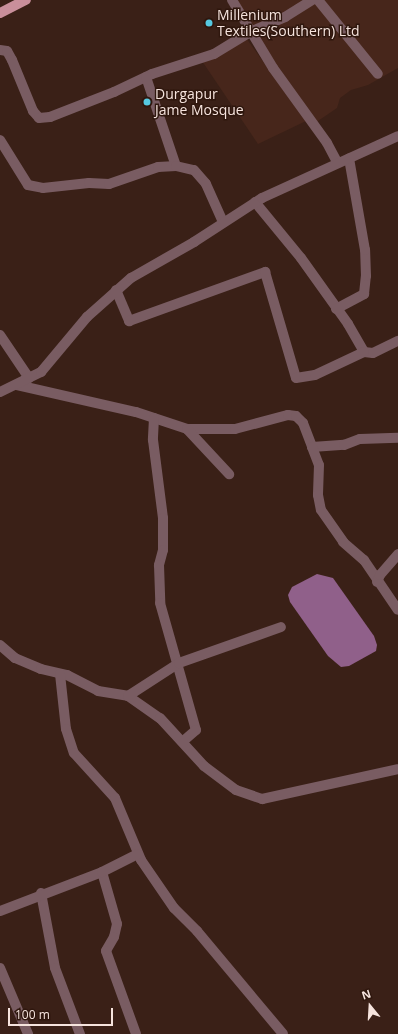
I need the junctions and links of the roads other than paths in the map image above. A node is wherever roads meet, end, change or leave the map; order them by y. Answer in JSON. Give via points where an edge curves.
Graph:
{"nodes":[{"id":1,"x":26,"y":0,"type":"edge"},
{"id":2,"x":232,"y":0,"type":"edge"},
{"id":3,"x":312,"y":0,"type":"edge"},
{"id":4,"x":318,"y":0,"type":"edge"},
{"id":5,"x":0,"y":13,"type":"edge"},
{"id":6,"x":250,"y":32,"type":"junction"},
{"id":7,"x":0,"y":50,"type":"edge"},
{"id":8,"x":378,"y":74,"type":"dead end"},
{"id":9,"x":146,"y":77,"type":"junction"},
{"id":10,"x":398,"y":136,"type":"edge"},
{"id":11,"x":0,"y":140,"type":"edge"},
{"id":12,"x":349,"y":158,"type":"junction"},
{"id":13,"x":337,"y":162,"type":"junction"},
{"id":14,"x":176,"y":166,"type":"junction"},
{"id":15,"x":255,"y":202,"type":"junction"},
{"id":16,"x":223,"y":222,"type":"junction"},
{"id":17,"x":116,"y":290,"type":"junction"},
{"id":18,"x":336,"y":309,"type":"junction"},
{"id":19,"x":0,"y":335,"type":"edge"},
{"id":20,"x":398,"y":341,"type":"edge"},
{"id":21,"x":364,"y":352,"type":"junction"},
{"id":22,"x":29,"y":378,"type":"junction"},
{"id":23,"x":17,"y":385,"type":"junction"},
{"id":24,"x":0,"y":392,"type":"edge"},
{"id":25,"x":154,"y":418,"type":"junction"},
{"id":26,"x":187,"y":429,"type":"junction"},
{"id":27,"x":398,"y":438,"type":"edge"},
{"id":28,"x":312,"y":447,"type":"junction"},
{"id":29,"x":229,"y":474,"type":"dead end"},
{"id":30,"x":398,"y":554,"type":"edge"},
{"id":31,"x":378,"y":582,"type":"junction"},
{"id":32,"x":398,"y":610,"type":"edge"},
{"id":33,"x":281,"y":627,"type":"dead end"},
{"id":34,"x":2,"y":650,"type":"edge"},
{"id":35,"x":179,"y":663,"type":"junction"},
{"id":36,"x":60,"y":674,"type":"junction"},
{"id":37,"x":128,"y":696,"type":"junction"},
{"id":38,"x":182,"y":742,"type":"junction"},
{"id":39,"x":398,"y":769,"type":"edge"},
{"id":40,"x":138,"y":854,"type":"junction"},
{"id":41,"x":102,"y":872,"type":"junction"},
{"id":42,"x":41,"y":893,"type":"junction"},
{"id":43,"x":0,"y":911,"type":"edge"},
{"id":44,"x":0,"y":968,"type":"edge"},
{"id":45,"x":28,"y":1034,"type":"edge"},
{"id":46,"x":80,"y":1034,"type":"edge"},
{"id":47,"x":136,"y":1034,"type":"edge"},
{"id":48,"x":283,"y":1034,"type":"edge"}],
"edges":[{"from":1,"to":5,"type":"main road"},
{"from":2,"to":6,"type":"street"},
{"from":3,"to":6,"type":"street","via":[[285,17]]},
{"from":4,"to":8,"type":"street"},
{"from":6,"to":9,"type":"street","via":[[214,54]]},
{"from":6,"to":13,"type":"street","via":[[299,108],[327,143]]},
{"from":7,"to":9,"type":"street","via":[[7,51],[24,94],[40,118],[114,92]]},
{"from":9,"to":14,"type":"street"},
{"from":10,"to":12,"type":"street"},
{"from":11,"to":14,"type":"street","via":[[28,185],[43,188],[89,183],[109,184],[158,167]]},
{"from":12,"to":13,"type":"street"},
{"from":12,"to":18,"type":"street","via":[[365,250],[366,276],[364,294]]},
{"from":13,"to":15,"type":"street"},
{"from":14,"to":16,"type":"street","via":[[194,170],[206,184]]},
{"from":15,"to":16,"type":"street"},
{"from":15,"to":18,"type":"street","via":[[301,258]]},
{"from":16,"to":17,"type":"street"},
{"from":17,"to":21,"type":"street","via":[[129,321],[265,272],[296,378],[315,375]]},
{"from":17,"to":22,"type":"street","via":[[87,316],[41,372]]},
{"from":18,"to":21,"type":"street"},
{"from":19,"to":22,"type":"street"},
{"from":20,"to":21,"type":"street","via":[[373,352]]},
{"from":22,"to":23,"type":"street"},
{"from":23,"to":24,"type":"street"},
{"from":23,"to":25,"type":"street"},
{"from":25,"to":26,"type":"street"},
{"from":25,"to":35,"type":"street","via":[[153,440],[163,518],[163,550],[159,565],[160,603],[163,620]]},
{"from":26,"to":28,"type":"street","via":[[235,430],[288,415],[296,416],[303,423]]},
{"from":26,"to":29,"type":"street"},
{"from":27,"to":28,"type":"street","via":[[360,439],[344,445]]},
{"from":28,"to":31,"type":"street","via":[[319,465],[318,490],[321,510],[343,542],[364,560]]},
{"from":30,"to":31,"type":"street","via":[[380,575]]},
{"from":31,"to":32,"type":"street"},
{"from":33,"to":35,"type":"street"},
{"from":34,"to":36,"type":"street","via":[[15,658]]},
{"from":35,"to":37,"type":"street"},
{"from":35,"to":38,"type":"street","via":[[196,730]]},
{"from":36,"to":37,"type":"street","via":[[98,691]]},
{"from":36,"to":40,"type":"street","via":[[66,729],[74,753],[115,798]]},
{"from":37,"to":38,"type":"street","via":[[148,708]]},
{"from":38,"to":39,"type":"street","via":[[204,766],[236,790],[262,799]]},
{"from":40,"to":41,"type":"street"},
{"from":40,"to":48,"type":"street","via":[[174,908],[197,931]]},
{"from":41,"to":42,"type":"street"},
{"from":41,"to":47,"type":"street","via":[[117,924],[114,937],[106,951]]},
{"from":42,"to":43,"type":"street"},
{"from":42,"to":46,"type":"street","via":[[55,968]]},
{"from":44,"to":45,"type":"street"}]}
